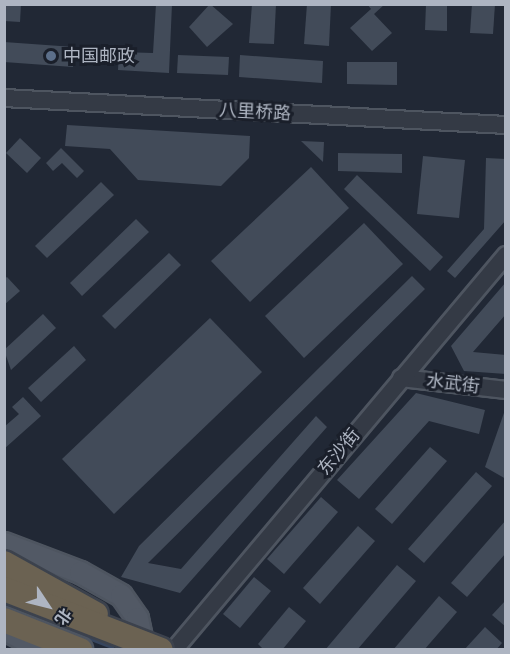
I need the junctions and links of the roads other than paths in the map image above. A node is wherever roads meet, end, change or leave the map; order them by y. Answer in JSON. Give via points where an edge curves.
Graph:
{"nodes":[{"id":1,"x":4,"y":98,"type":"edge"},
{"id":2,"x":506,"y":125,"type":"edge"},
{"id":3,"x":506,"y":255,"type":"edge"},
{"id":4,"x":401,"y":378,"type":"junction"},
{"id":5,"x":506,"y":390,"type":"edge"},
{"id":6,"x":4,"y":543,"type":"edge"},
{"id":7,"x":4,"y":563,"type":"edge"},
{"id":8,"x":4,"y":589,"type":"edge"},
{"id":9,"x":4,"y":620,"type":"edge"},
{"id":10,"x":4,"y":630,"type":"edge"},
{"id":11,"x":43,"y":650,"type":"edge"},
{"id":12,"x":80,"y":650,"type":"edge"},
{"id":13,"x":144,"y":650,"type":"edge"},
{"id":14,"x":161,"y":650,"type":"edge"},
{"id":15,"x":174,"y":650,"type":"edge"}],
"edges":[{"from":1,"to":2,"type":"street","name":"八里桥路"},
{"from":3,"to":4,"type":"street","name":"东沙街"},
{"from":4,"to":5,"type":"street","name":"水武街"},
{"from":4,"to":15,"type":"street","name":"东沙街"},
{"from":6,"to":13,"type":"main road","via":[[80,572],[121,595],[137,618]]},
{"from":7,"to":13,"type":"highway","bridge":true,"via":[[65,593]]},
{"from":8,"to":14,"type":"highway","bridge":true},
{"from":9,"to":12,"type":"highway"},
{"from":10,"to":11,"type":"main road"}]}
